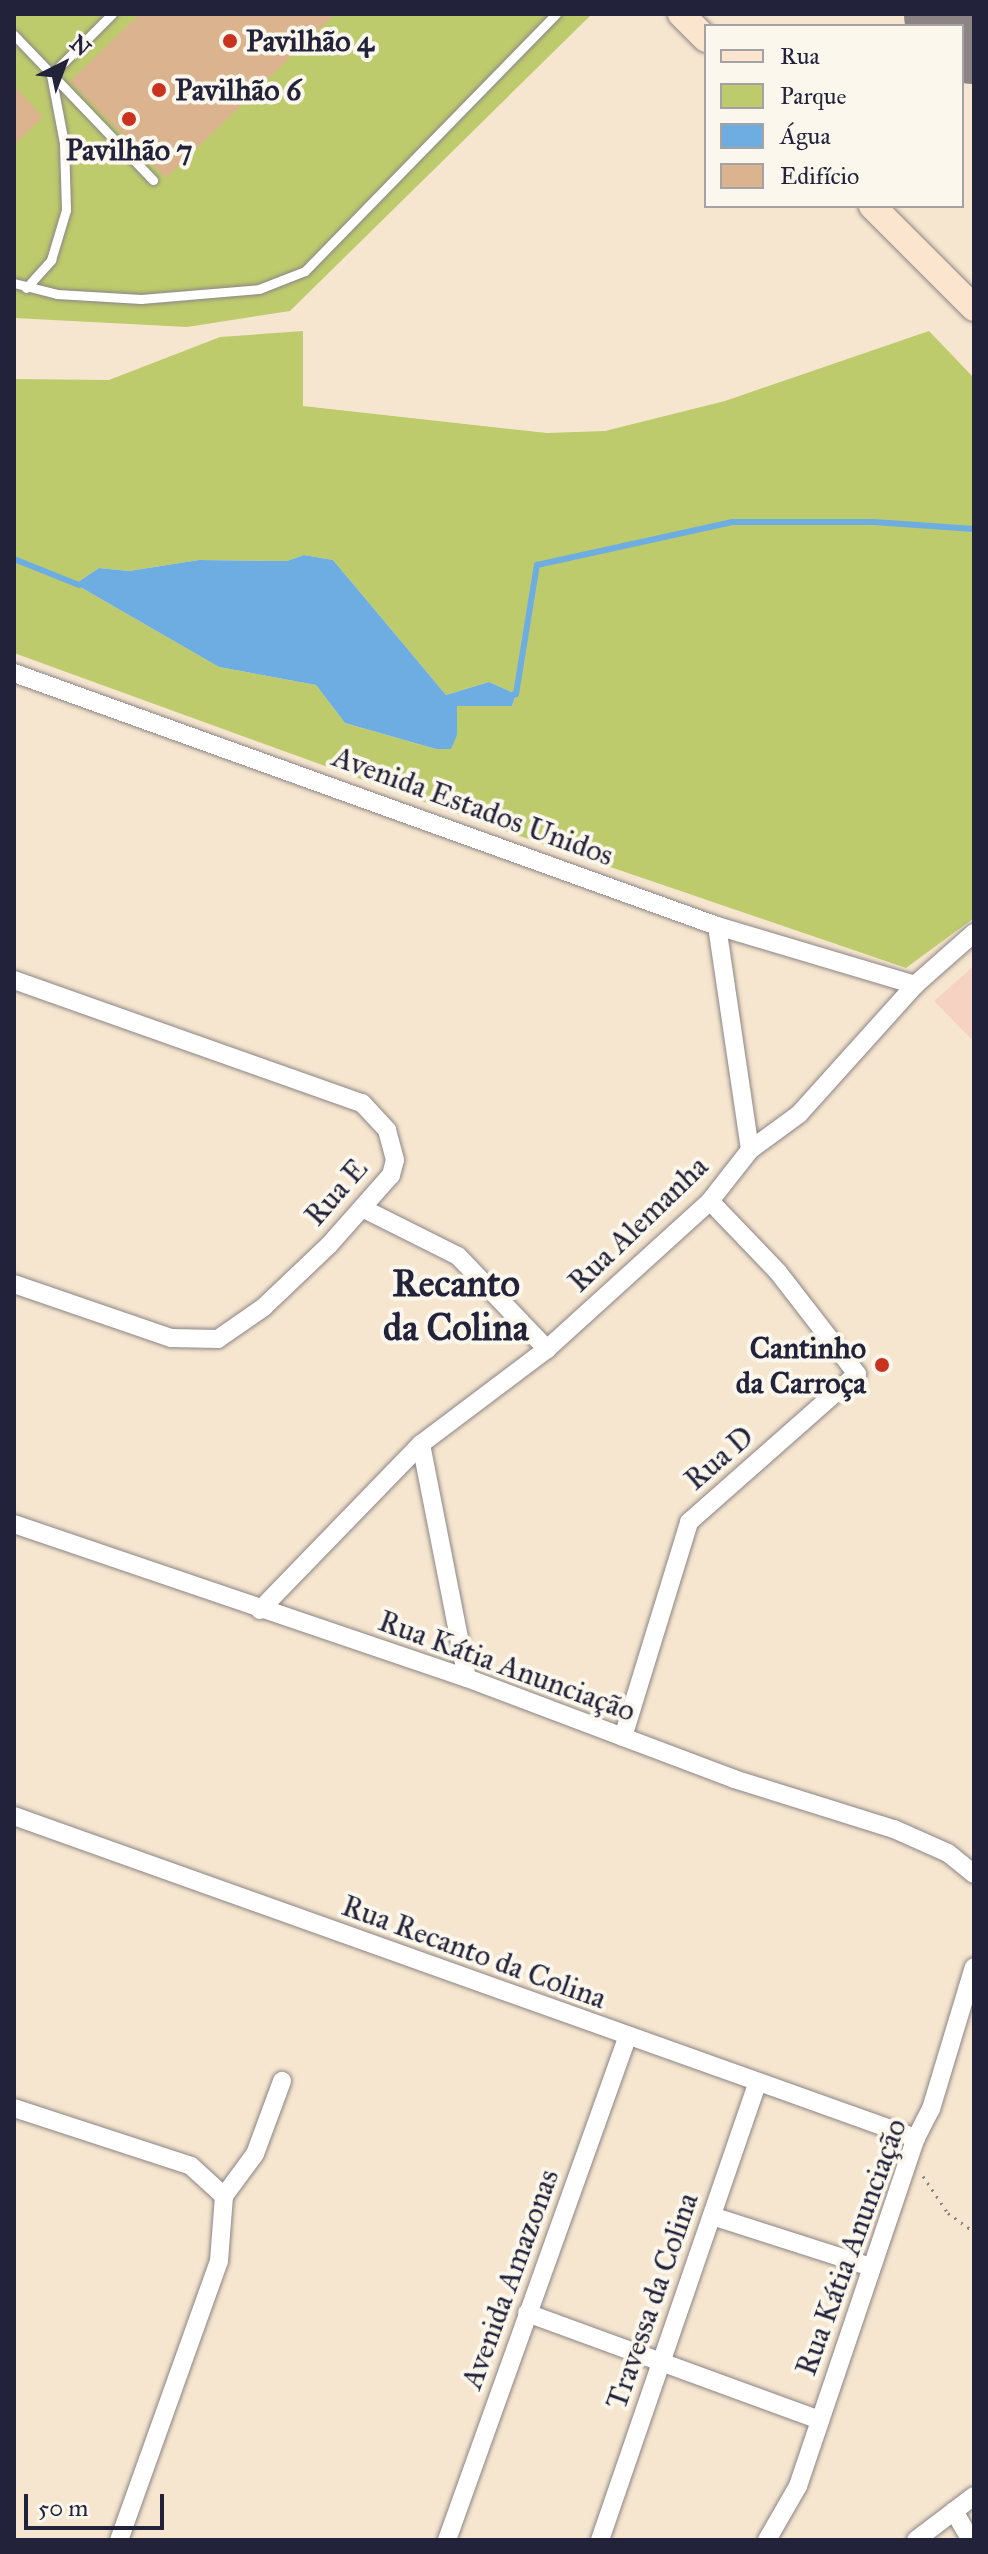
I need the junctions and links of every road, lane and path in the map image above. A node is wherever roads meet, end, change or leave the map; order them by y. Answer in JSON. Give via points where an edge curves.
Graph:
{"nodes":[{"id":1,"x":112,"y":14,"type":"edge"},
{"id":2,"x":556,"y":14,"type":"edge"},
{"id":3,"x":681,"y":14,"type":"edge"},
{"id":4,"x":14,"y":35,"type":"edge"},
{"id":5,"x":704,"y":37,"type":"edge"},
{"id":6,"x":51,"y":75,"type":"junction"},
{"id":7,"x":153,"y":180,"type":"dead end"},
{"id":8,"x":874,"y":208,"type":"edge"},
{"id":9,"x":14,"y":283,"type":"edge"},
{"id":10,"x":26,"y":288,"type":"junction"},
{"id":11,"x":974,"y":308,"type":"edge"},
{"id":12,"x":14,"y":673,"type":"edge"},
{"id":13,"x":717,"y":926,"type":"junction"},
{"id":14,"x":974,"y":933,"type":"edge"},
{"id":15,"x":14,"y":980,"type":"edge"},
{"id":16,"x":915,"y":985,"type":"junction"},
{"id":17,"x":750,"y":1150,"type":"junction"},
{"id":18,"x":710,"y":1201,"type":"junction"},
{"id":19,"x":364,"y":1209,"type":"junction"},
{"id":20,"x":14,"y":1284,"type":"edge"},
{"id":21,"x":547,"y":1349,"type":"junction"},
{"id":22,"x":421,"y":1444,"type":"junction"},
{"id":23,"x":14,"y":1524,"type":"edge"},
{"id":24,"x":260,"y":1610,"type":"junction"},
{"id":25,"x":467,"y":1678,"type":"junction"},
{"id":26,"x":623,"y":1737,"type":"junction"},
{"id":27,"x":14,"y":1816,"type":"edge"},
{"id":28,"x":974,"y":1874,"type":"edge"},
{"id":29,"x":974,"y":1967,"type":"edge"},
{"id":30,"x":627,"y":2038,"type":"junction"},
{"id":31,"x":282,"y":2081,"type":"dead end"},
{"id":32,"x":758,"y":2082,"type":"junction"},
{"id":33,"x":14,"y":2108,"type":"edge"},
{"id":34,"x":913,"y":2147,"type":"junction"},
{"id":35,"x":224,"y":2196,"type":"junction"},
{"id":36,"x":712,"y":2216,"type":"junction"},
{"id":37,"x":974,"y":2232,"type":"edge"},
{"id":38,"x":871,"y":2267,"type":"junction"},
{"id":39,"x":527,"y":2313,"type":"junction"},
{"id":40,"x":659,"y":2361,"type":"junction"},
{"id":41,"x":820,"y":2420,"type":"junction"},
{"id":42,"x":974,"y":2496,"type":"edge"},
{"id":43,"x":954,"y":2511,"type":"junction"},
{"id":44,"x":967,"y":2535,"type":"edge"},
{"id":45,"x":119,"y":2540,"type":"edge"},
{"id":46,"x":447,"y":2540,"type":"edge"},
{"id":47,"x":600,"y":2540,"type":"edge"},
{"id":48,"x":767,"y":2540,"type":"edge"},
{"id":49,"x":916,"y":2540,"type":"edge"}],
"edges":[{"from":1,"to":6,"type":"lane"},
{"from":2,"to":10,"type":"lane","via":[[305,271],[259,289],[141,299]]},
{"from":3,"to":5,"type":"main road"},
{"from":4,"to":6,"type":"lane"},
{"from":6,"to":7,"type":"lane"},
{"from":6,"to":10,"type":"lane","via":[[64,143],[66,210],[51,260]]},
{"from":8,"to":11,"type":"main road"},
{"from":9,"to":10,"type":"lane"},
{"from":12,"to":13,"type":"street","name":"Avenida Estados Unidos"},
{"from":13,"to":16,"type":"street","name":"Avenida Estados Unidos"},
{"from":13,"to":17,"type":"street"},
{"from":14,"to":16,"type":"street","name":"Rua Alemanha"},
{"from":15,"to":19,"type":"street","name":"Rua E","via":[[362,1103],[387,1130],[395,1160],[391,1175]]},
{"from":16,"to":17,"type":"street","name":"Rua Alemanha","via":[[799,1114]]},
{"from":17,"to":18,"type":"street","name":"Rua Alemanha"},
{"from":18,"to":21,"type":"street","name":"Rua Alemanha"},
{"from":18,"to":26,"type":"street","name":"Rua D","via":[[778,1272],[857,1374],[689,1522]]},
{"from":19,"to":20,"type":"street","name":"Rua E","via":[[264,1307],[218,1339],[171,1338]]},
{"from":19,"to":21,"type":"street","via":[[458,1256]]},
{"from":21,"to":22,"type":"street","name":"Rua Alemanha"},
{"from":22,"to":24,"type":"street","name":"Rua Alemanha"},
{"from":22,"to":25,"type":"street"},
{"from":23,"to":24,"type":"street","name":"Rua Kátia Anunciação"},
{"from":24,"to":25,"type":"street","name":"Rua Kátia Anunciação"},
{"from":25,"to":26,"type":"street","name":"Rua Kátia Anunciação"},
{"from":26,"to":28,"type":"street","name":"Rua Kátia Anunciação","via":[[894,1829],[948,1853]]},
{"from":27,"to":30,"type":"street","name":"Rua Recanto da Colina"},
{"from":29,"to":34,"type":"street","name":"Rua Kátia Anunciação","via":[[931,2109]]},
{"from":30,"to":32,"type":"street","name":"Rua Recanto da Colina"},
{"from":30,"to":39,"type":"street","name":"Avenida Amazonas"},
{"from":31,"to":35,"type":"street","via":[[255,2154]]},
{"from":32,"to":34,"type":"street","name":"Rua Recanto da Colina"},
{"from":32,"to":36,"type":"street","name":"Travessa da Colina"},
{"from":33,"to":35,"type":"street","via":[[191,2166]]},
{"from":34,"to":37,"type":"path","via":[[948,2213]]},
{"from":34,"to":38,"type":"street","name":"Rua Kátia Anunciação"},
{"from":35,"to":45,"type":"street","via":[[219,2261]]},
{"from":36,"to":38,"type":"street"},
{"from":36,"to":40,"type":"street","name":"Travessa da Colina"},
{"from":38,"to":41,"type":"street","name":"Rua Kátia Anunciação"},
{"from":39,"to":40,"type":"street"},
{"from":39,"to":46,"type":"street","name":"Avenida Amazonas"},
{"from":40,"to":41,"type":"street"},
{"from":40,"to":47,"type":"street","name":"Travessa da Colina"},
{"from":41,"to":48,"type":"street","name":"Rua Kátia Anunciação","via":[[798,2486]]},
{"from":42,"to":43,"type":"street"},
{"from":43,"to":44,"type":"street"},
{"from":43,"to":49,"type":"street"}]}
